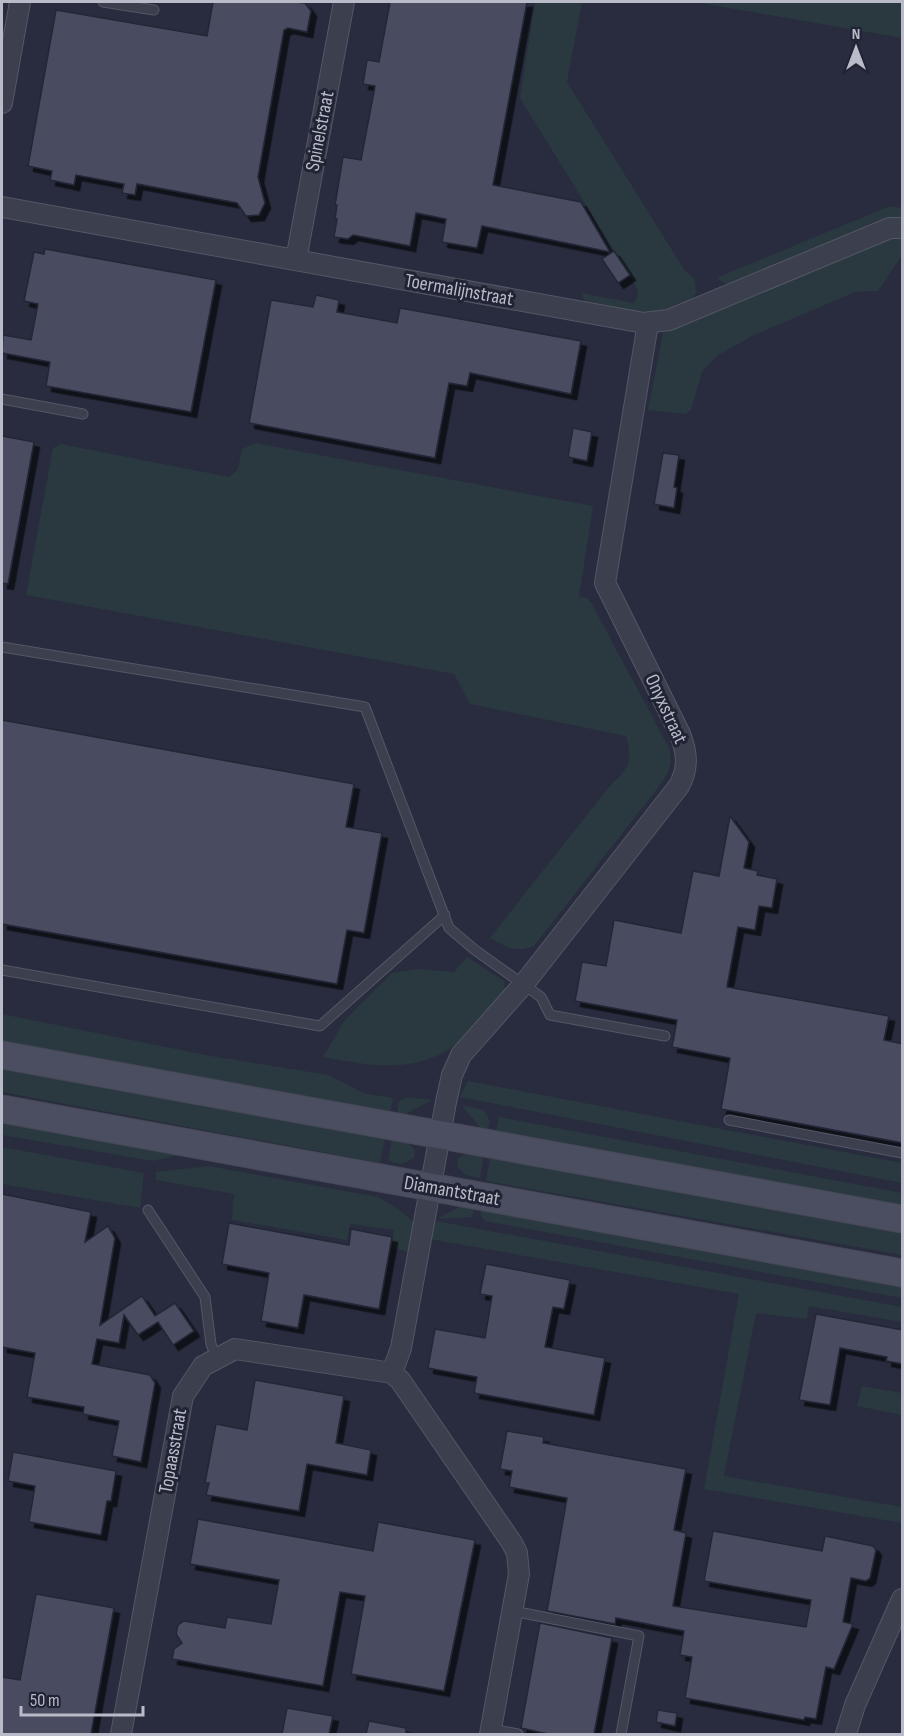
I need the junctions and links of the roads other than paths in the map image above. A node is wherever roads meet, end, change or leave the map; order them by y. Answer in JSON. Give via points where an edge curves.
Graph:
{"nodes":[{"id":1,"x":20,"y":2,"type":"edge"},
{"id":2,"x":103,"y":2,"type":"edge"},
{"id":3,"x":344,"y":2,"type":"edge"},
{"id":4,"x":154,"y":10,"type":"dead end"},
{"id":5,"x":2,"y":103,"type":"edge"},
{"id":6,"x":2,"y":207,"type":"edge"},
{"id":7,"x":903,"y":228,"type":"edge"},
{"id":8,"x":296,"y":260,"type":"junction"},
{"id":9,"x":648,"y":323,"type":"junction"},
{"id":10,"x":2,"y":399,"type":"edge"},
{"id":11,"x":83,"y":414,"type":"dead end"},
{"id":12,"x":2,"y":647,"type":"edge"},
{"id":13,"x":445,"y":915,"type":"junction"},
{"id":14,"x":2,"y":970,"type":"edge"},
{"id":15,"x":523,"y":985,"type":"junction"},
{"id":16,"x":665,"y":1036,"type":"dead end"},
{"id":17,"x":2,"y":1055,"type":"edge"},
{"id":18,"x":2,"y":1109,"type":"edge"},
{"id":19,"x":729,"y":1120,"type":"dead end"},
{"id":20,"x":440,"y":1135,"type":"junction"},
{"id":21,"x":903,"y":1153,"type":"edge"},
{"id":22,"x":431,"y":1187,"type":"junction"},
{"id":23,"x":148,"y":1210,"type":"dead end"},
{"id":24,"x":903,"y":1219,"type":"edge"},
{"id":25,"x":903,"y":1274,"type":"edge"},
{"id":26,"x":216,"y":1357,"type":"junction"},
{"id":27,"x":392,"y":1373,"type":"junction"},
{"id":28,"x":903,"y":1599,"type":"edge"},
{"id":29,"x":513,"y":1611,"type":"junction"},
{"id":30,"x":491,"y":1732,"type":"edge"},
{"id":31,"x":121,"y":1734,"type":"edge"},
{"id":32,"x":518,"y":1734,"type":"edge"},
{"id":33,"x":621,"y":1734,"type":"edge"},
{"id":34,"x":846,"y":1734,"type":"edge"}],
"edges":[{"from":1,"to":5,"type":"street"},
{"from":2,"to":4,"type":"lane"},
{"from":3,"to":8,"type":"street","name":"Spinelstraat"},
{"from":6,"to":8,"type":"street","name":"Toermalijnstraat"},
{"from":7,"to":9,"type":"street","name":"Toermalijnstraat","via":[[890,228],[669,320]]},
{"from":8,"to":9,"type":"street","name":"Toermalijnstraat"},
{"from":9,"to":15,"type":"street","name":"Onyxstraat","via":[[606,583],[680,734],[686,770],[679,786]]},
{"from":10,"to":11,"type":"lane"},
{"from":12,"to":13,"type":"lane","via":[[365,707]]},
{"from":13,"to":14,"type":"lane","via":[[320,1026]]},
{"from":13,"to":15,"type":"lane","via":[[449,928]]},
{"from":15,"to":16,"type":"lane","via":[[541,997],[550,1015]]},
{"from":15,"to":20,"type":"street","name":"Onyxstraat","via":[[456,1064]]},
{"from":17,"to":20,"type":"main road"},
{"from":18,"to":22,"type":"main road","name":"Diamantstraat"},
{"from":19,"to":21,"type":"lane"},
{"from":20,"to":22,"type":"street","name":"Onyxstraat"},
{"from":20,"to":24,"type":"main road"},
{"from":22,"to":25,"type":"main road","name":"Diamantstraat"},
{"from":22,"to":27,"type":"street","via":[[401,1348]]},
{"from":23,"to":26,"type":"lane","via":[[205,1297]]},
{"from":26,"to":27,"type":"street","name":"Topaasstraat","via":[[235,1349],[250,1349]]},
{"from":26,"to":31,"type":"street","name":"Topaasstraat","via":[[203,1365],[183,1396]]},
{"from":27,"to":29,"type":"street","via":[[517,1552],[519,1574]]},
{"from":28,"to":34,"type":"street"},
{"from":29,"to":30,"type":"street"},
{"from":29,"to":33,"type":"lane","via":[[639,1636]]},
{"from":30,"to":32,"type":"lane"}]}
